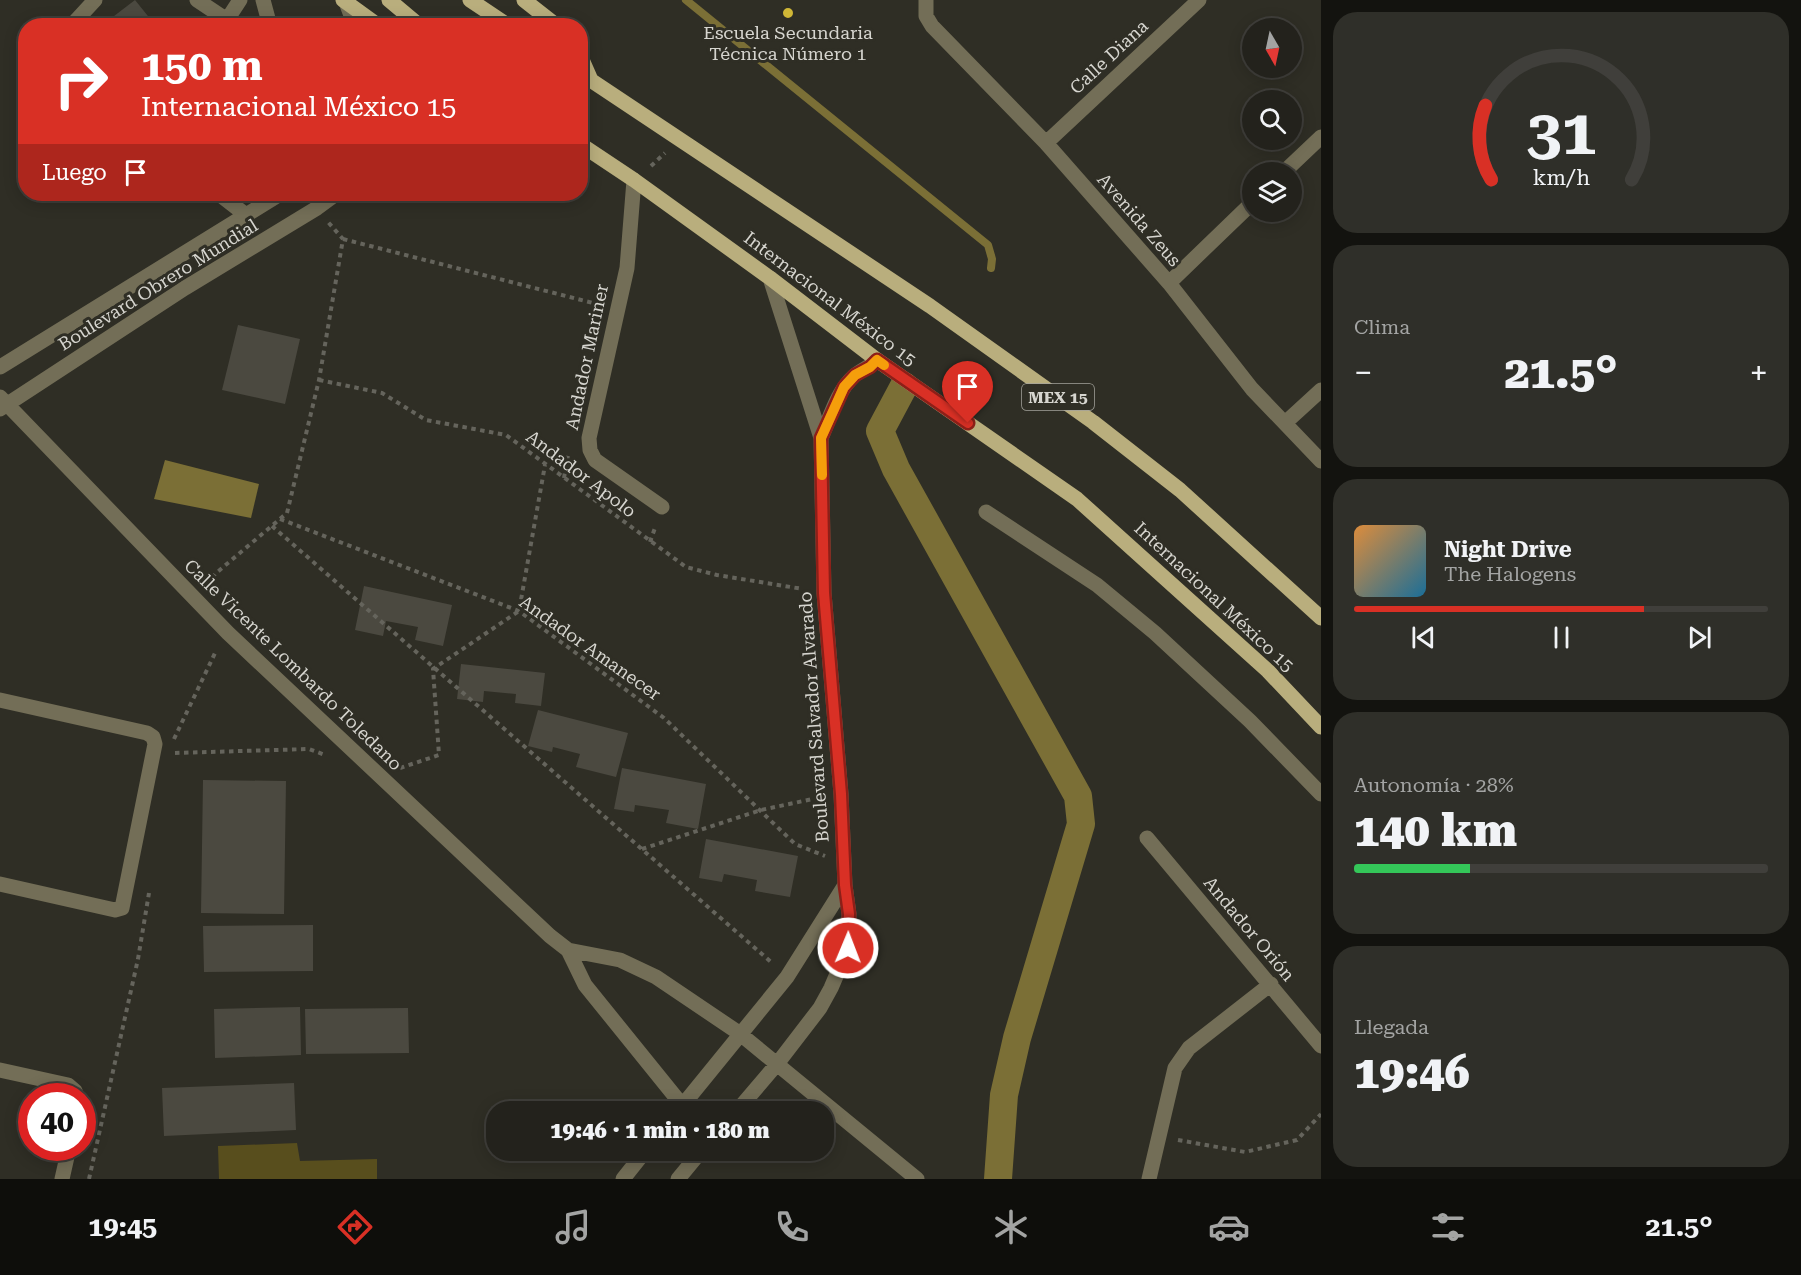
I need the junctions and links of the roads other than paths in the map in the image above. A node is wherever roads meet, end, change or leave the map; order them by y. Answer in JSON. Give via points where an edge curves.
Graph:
{"nodes":[{"id":1,"x":95,"y":0,"type":"edge"},
{"id":2,"x":197,"y":0,"type":"edge"},
{"id":3,"x":240,"y":0,"type":"edge"},
{"id":4,"x":263,"y":0,"type":"edge"},
{"id":5,"x":389,"y":0,"type":"edge"},
{"id":6,"x":470,"y":0,"type":"edge"},
{"id":7,"x":524,"y":0,"type":"edge"},
{"id":8,"x":1199,"y":0,"type":"edge"},
{"id":9,"x":344,"y":1,"type":"edge"},
{"id":10,"x":926,"y":4,"type":"edge"},
{"id":11,"x":78,"y":18,"type":"edge"},
{"id":12,"x":219,"y":18,"type":"edge"},
{"id":13,"x":228,"y":18,"type":"edge"},
{"id":14,"x":268,"y":18,"type":"edge"},
{"id":15,"x":351,"y":18,"type":"edge"},
{"id":16,"x":368,"y":18,"type":"edge"},
{"id":17,"x":410,"y":18,"type":"edge"},
{"id":18,"x":497,"y":18,"type":"edge"},
{"id":19,"x":547,"y":18,"type":"edge"},
{"id":20,"x":588,"y":77,"type":"edge"},
{"id":21,"x":1321,"y":137,"type":"edge"},
{"id":22,"x":1046,"y":143,"type":"junction"},
{"id":23,"x":588,"y":149,"type":"edge"},
{"id":24,"x":1295,"y":162,"type":"edge"},
{"id":25,"x":634,"y":180,"type":"junction"},
{"id":26,"x":228,"y":201,"type":"edge"},
{"id":27,"x":268,"y":201,"type":"edge"},
{"id":28,"x":326,"y":201,"type":"edge"},
{"id":29,"x":1242,"y":213,"type":"edge"},
{"id":30,"x":246,"y":215,"type":"junction"},
{"id":31,"x":770,"y":278,"type":"junction"},
{"id":32,"x":1169,"y":283,"type":"junction"},
{"id":33,"x":877,"y":360,"type":"junction"},
{"id":34,"x":0,"y":367,"type":"edge"},
{"id":35,"x":1321,"y":390,"type":"edge"},
{"id":36,"x":2,"y":404,"type":"edge"},
{"id":37,"x":1285,"y":423,"type":"junction"},
{"id":38,"x":821,"y":438,"type":"junction"},
{"id":39,"x":1321,"y":461,"type":"edge"},
{"id":40,"x":662,"y":507,"type":"dead end"},
{"id":41,"x":986,"y":512,"type":"dead end"},
{"id":42,"x":1321,"y":618,"type":"edge"},
{"id":43,"x":0,"y":700,"type":"edge"},
{"id":44,"x":1321,"y":727,"type":"edge"},
{"id":45,"x":1321,"y":794,"type":"edge"},
{"id":46,"x":1147,"y":838,"type":"dead end"},
{"id":47,"x":0,"y":884,"type":"edge"},
{"id":48,"x":845,"y":885,"type":"junction"},
{"id":49,"x":568,"y":950,"type":"junction"},
{"id":50,"x":1270,"y":984,"type":"junction"},
{"id":51,"x":739,"y":1033,"type":"junction"},
{"id":52,"x":1321,"y":1046,"type":"edge"},
{"id":53,"x":777,"y":1064,"type":"junction"},
{"id":54,"x":0,"y":1070,"type":"edge"},
{"id":55,"x":59,"y":1083,"type":"edge"},
{"id":56,"x":675,"y":1101,"type":"edge"},
{"id":57,"x":686,"y":1101,"type":"edge"},
{"id":58,"x":745,"y":1101,"type":"edge"},
{"id":59,"x":66,"y":1161,"type":"edge"},
{"id":60,"x":637,"y":1161,"type":"edge"},
{"id":61,"x":693,"y":1161,"type":"edge"},
{"id":62,"x":62,"y":1179,"type":"edge"},
{"id":63,"x":623,"y":1179,"type":"edge"},
{"id":64,"x":678,"y":1179,"type":"edge"},
{"id":65,"x":917,"y":1179,"type":"edge"},
{"id":66,"x":1149,"y":1179,"type":"edge"}],
"edges":[{"from":1,"to":11,"type":"street"},
{"from":2,"to":12,"type":"street"},
{"from":3,"to":13,"type":"street"},
{"from":4,"to":14,"type":"street"},
{"from":5,"to":17,"type":"main road"},
{"from":6,"to":18,"type":"main road"},
{"from":7,"to":19,"type":"main road"},
{"from":8,"to":22,"type":"street","name":"Calle Diana"},
{"from":9,"to":15,"type":"street"},
{"from":9,"to":16,"type":"main road"},
{"from":10,"to":22,"type":"street","name":"Avenida Zeus","via":[[926,16],[932,26]]},
{"from":20,"to":42,"type":"main road","number":"MEX 15","via":[[930,306],[1093,422],[1180,490]]},
{"from":21,"to":24,"type":"street"},
{"from":22,"to":32,"type":"street","name":"Avenida Zeus"},
{"from":23,"to":25,"type":"main road","name":"Internacional México 15"},
{"from":25,"to":31,"type":"main road","name":"Internacional México 15"},
{"from":25,"to":40,"type":"street","name":"Andador Mariner","via":[[627,268],[589,438],[590,450],[596,460]]},
{"from":26,"to":30,"type":"street"},
{"from":27,"to":30,"type":"street","name":"Boulevard Obrero Mundial"},
{"from":28,"to":36,"type":"street","name":"Boulevard Obrero Mundial"},
{"from":29,"to":32,"type":"street"},
{"from":30,"to":34,"type":"street","name":"Boulevard Obrero Mundial"},
{"from":31,"to":33,"type":"main road","name":"Internacional México 15"},
{"from":31,"to":38,"type":"street","name":"Boulevard Salvador Alvarado"},
{"from":32,"to":37,"type":"street","name":"Avenida Zeus","via":[[1252,389]]},
{"from":33,"to":38,"type":"street","name":"Boulevard Salvador Alvarado","via":[[844,387]]},
{"from":33,"to":44,"type":"main road","name":"Internacional México 15","via":[[1077,499],[1268,670]]},
{"from":35,"to":37,"type":"street"},
{"from":36,"to":49,"type":"street","name":"Calle Vicente Lombardo Toledano","via":[[228,633]]},
{"from":37,"to":39,"type":"street","name":"Avenida Zeus"},
{"from":38,"to":48,"type":"street","name":"Boulevard Salvador Alvarado","via":[[824,593]]},
{"from":41,"to":45,"type":"street","via":[[1097,585],[1155,633]]},
{"from":43,"to":47,"type":"street","via":[[147,733],[153,737],[155,750],[122,908],[115,910]]},
{"from":46,"to":50,"type":"street","name":"Andador Orión"},
{"from":48,"to":51,"type":"street","via":[[788,977]]},
{"from":48,"to":53,"type":"street","name":"Boulevard Salvador Alvarado","via":[[848,948],[820,1008]]},
{"from":49,"to":51,"type":"street","name":"Calle Vicente Lombardo Toledano","via":[[620,960],[657,977]]},
{"from":49,"to":56,"type":"street","name":"Calle Vicente Lombardo Toledano","via":[[585,985]]},
{"from":50,"to":52,"type":"street","name":"Andador Orión"},
{"from":50,"to":66,"type":"street","via":[[1181,1058],[1175,1068]]},
{"from":51,"to":53,"type":"street","name":"Calle Vicente Lombardo Toledano"},
{"from":51,"to":57,"type":"street"},
{"from":53,"to":58,"type":"street","name":"Boulevard Salvador Alvarado"},
{"from":53,"to":65,"type":"street","name":"Calle Vicente Lombardo Toledano"},
{"from":54,"to":55,"type":"street"},
{"from":59,"to":62,"type":"street"},
{"from":60,"to":63,"type":"street"},
{"from":61,"to":64,"type":"street"}]}
